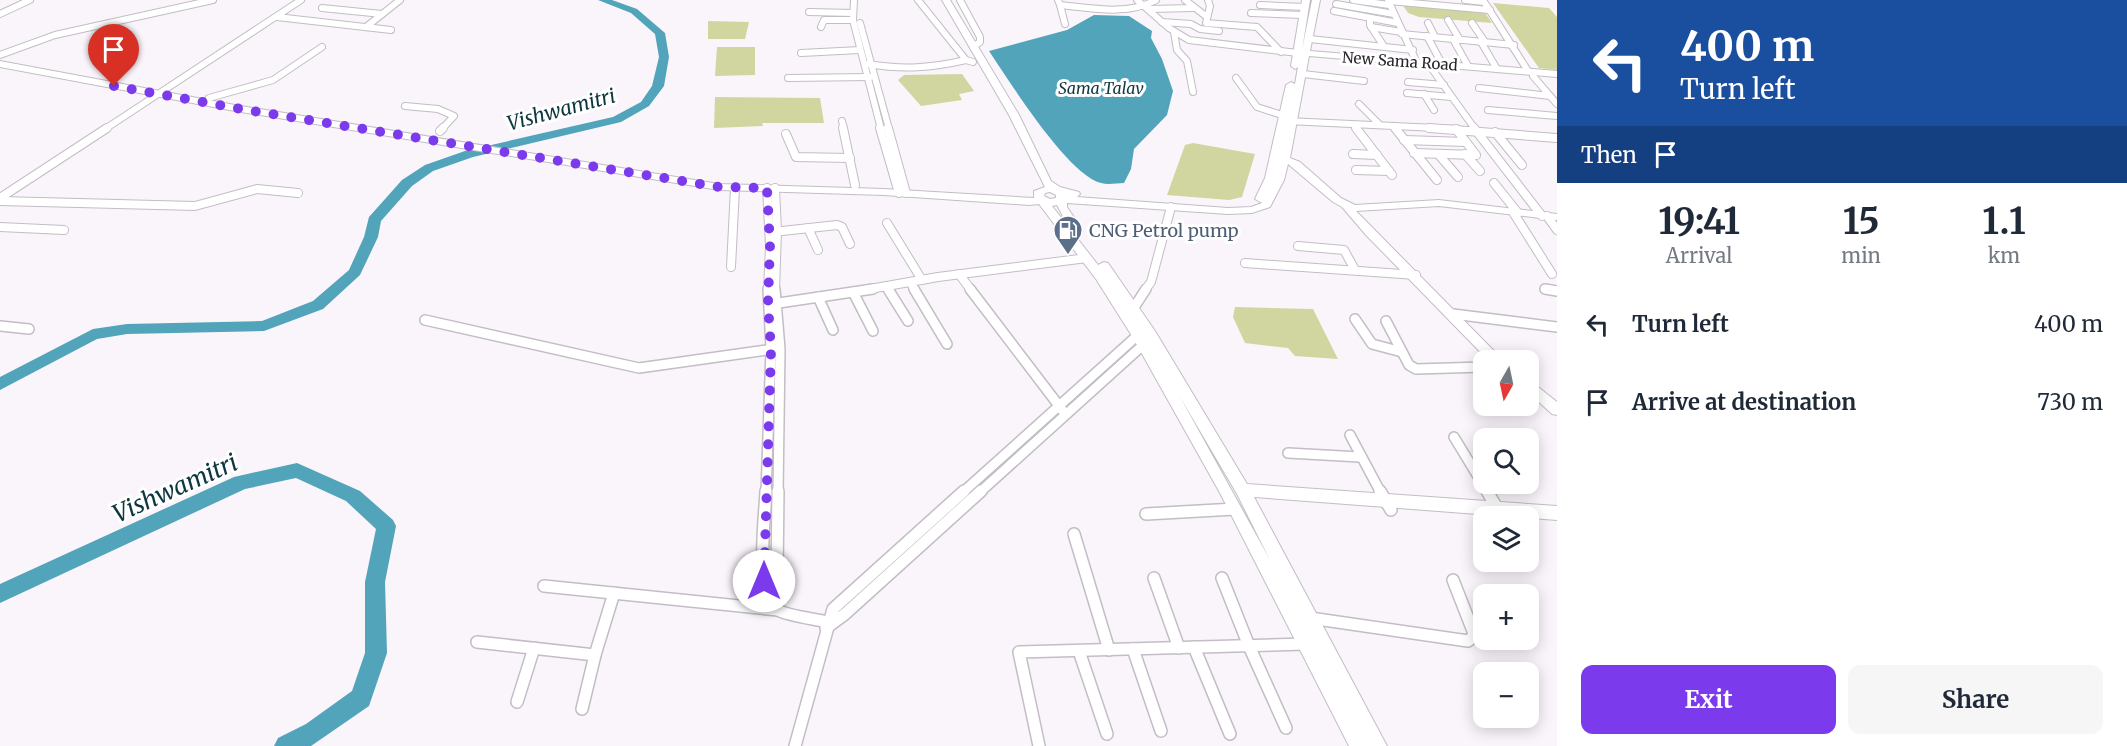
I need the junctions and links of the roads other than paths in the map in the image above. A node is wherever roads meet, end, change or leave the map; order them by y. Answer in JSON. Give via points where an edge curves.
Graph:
{"nodes":[{"id":1,"x":30,"y":0,"type":"edge"},
{"id":2,"x":213,"y":0,"type":"edge"},
{"id":3,"x":301,"y":0,"type":"edge"},
{"id":4,"x":400,"y":0,"type":"edge"},
{"id":5,"x":854,"y":0,"type":"edge"},
{"id":6,"x":918,"y":0,"type":"edge"},
{"id":7,"x":939,"y":0,"type":"edge"},
{"id":8,"x":946,"y":0,"type":"edge"},
{"id":9,"x":960,"y":0,"type":"edge"},
{"id":10,"x":1096,"y":0,"type":"edge"},
{"id":11,"x":1137,"y":0,"type":"edge"},
{"id":12,"x":1156,"y":0,"type":"edge"},
{"id":13,"x":1185,"y":0,"type":"edge"},
{"id":14,"x":1208,"y":0,"type":"edge"},
{"id":15,"x":1316,"y":0,"type":"edge"},
{"id":16,"x":1353,"y":0,"type":"edge"},
{"id":17,"x":1465,"y":0,"type":"edge"},
{"id":18,"x":1368,"y":1,"type":"edge"},
{"id":19,"x":1484,"y":1,"type":"edge"},
{"id":20,"x":1175,"y":2,"type":"dead end"},
{"id":21,"x":1336,"y":2,"type":"edge"},
{"id":22,"x":1389,"y":2,"type":"edge"},
{"id":23,"x":1059,"y":3,"type":"edge"},
{"id":24,"x":1260,"y":5,"type":"dead end"},
{"id":25,"x":322,"y":8,"type":"dead end"},
{"id":26,"x":1102,"y":8,"type":"junction"},
{"id":27,"x":1147,"y":8,"type":"junction"},
{"id":28,"x":1180,"y":8,"type":"junction"},
{"id":29,"x":1193,"y":8,"type":"junction"},
{"id":30,"x":1305,"y":8,"type":"edge"},
{"id":31,"x":1490,"y":10,"type":"junction"},
{"id":32,"x":809,"y":12,"type":"dead end"},
{"id":33,"x":1314,"y":12,"type":"junction"},
{"id":34,"x":1251,"y":13,"type":"dead end"},
{"id":35,"x":0,"y":14,"type":"edge"},
{"id":36,"x":382,"y":14,"type":"junction"},
{"id":37,"x":1394,"y":14,"type":"junction"},
{"id":38,"x":853,"y":15,"type":"junction"},
{"id":39,"x":277,"y":17,"type":"junction"},
{"id":40,"x":1207,"y":17,"type":"junction"},
{"id":41,"x":1370,"y":18,"type":"junction"},
{"id":42,"x":1448,"y":20,"type":"dead end"},
{"id":43,"x":1162,"y":22,"type":"junction"},
{"id":44,"x":1473,"y":22,"type":"dead end"},
{"id":45,"x":1398,"y":23,"type":"junction"},
{"id":46,"x":1428,"y":23,"type":"dead end"},
{"id":47,"x":1065,"y":24,"type":"dead end"},
{"id":48,"x":366,"y":27,"type":"junction"},
{"id":49,"x":821,"y":27,"type":"dead end"},
{"id":50,"x":1371,"y":27,"type":"junction"},
{"id":51,"x":391,"y":30,"type":"dead end"},
{"id":52,"x":1219,"y":31,"type":"dead end"},
{"id":53,"x":1174,"y":32,"type":"junction"},
{"id":54,"x":1402,"y":33,"type":"junction"},
{"id":55,"x":1310,"y":36,"type":"junction"},
{"id":56,"x":1426,"y":36,"type":"junction"},
{"id":57,"x":1435,"y":37,"type":"junction"},
{"id":58,"x":1359,"y":38,"type":"dead end"},
{"id":59,"x":1456,"y":39,"type":"junction"},
{"id":60,"x":1483,"y":42,"type":"junction"},
{"id":61,"x":1383,"y":45,"type":"junction"},
{"id":62,"x":1514,"y":45,"type":"junction"},
{"id":63,"x":322,"y":46,"type":"dead end"},
{"id":64,"x":973,"y":47,"type":"junction"},
{"id":65,"x":860,"y":50,"type":"junction"},
{"id":66,"x":1413,"y":50,"type":"junction"},
{"id":67,"x":1281,"y":52,"type":"junction"},
{"id":68,"x":801,"y":53,"type":"dead end"},
{"id":69,"x":1303,"y":54,"type":"junction"},
{"id":70,"x":1,"y":58,"type":"edge"},
{"id":71,"x":970,"y":61,"type":"junction"},
{"id":72,"x":1416,"y":61,"type":"junction"},
{"id":73,"x":1427,"y":62,"type":"junction"},
{"id":74,"x":863,"y":63,"type":"junction"},
{"id":75,"x":871,"y":64,"type":"junction"},
{"id":76,"x":1442,"y":64,"type":"junction"},
{"id":77,"x":1467,"y":66,"type":"junction"},
{"id":78,"x":1499,"y":69,"type":"junction"},
{"id":79,"x":1303,"y":74,"type":"junction"},
{"id":80,"x":1530,"y":74,"type":"junction"},
{"id":81,"x":866,"y":76,"type":"junction"},
{"id":82,"x":1557,"y":76,"type":"edge"},
{"id":83,"x":874,"y":77,"type":"junction"},
{"id":84,"x":788,"y":78,"type":"dead end"},
{"id":85,"x":1236,"y":78,"type":"dead end"},
{"id":86,"x":1364,"y":81,"type":"dead end"},
{"id":87,"x":1407,"y":82,"type":"dead end"},
{"id":88,"x":1444,"y":86,"type":"junction"},
{"id":89,"x":1479,"y":88,"type":"dead end"},
{"id":90,"x":163,"y":92,"type":"junction"},
{"id":91,"x":1193,"y":92,"type":"dead end"},
{"id":92,"x":1557,"y":92,"type":"edge"},
{"id":93,"x":1407,"y":93,"type":"dead end"},
{"id":94,"x":1424,"y":94,"type":"junction"},
{"id":95,"x":1451,"y":97,"type":"junction"},
{"id":96,"x":209,"y":98,"type":"junction"},
{"id":97,"x":1553,"y":99,"type":"edge"},
{"id":98,"x":1359,"y":104,"type":"dead end"},
{"id":99,"x":237,"y":105,"type":"junction"},
{"id":100,"x":405,"y":106,"type":"dead end"},
{"id":101,"x":880,"y":110,"type":"junction"},
{"id":102,"x":1434,"y":110,"type":"dead end"},
{"id":103,"x":1488,"y":110,"type":"dead end"},
{"id":104,"x":1557,"y":116,"type":"edge"},
{"id":105,"x":1287,"y":119,"type":"junction"},
{"id":106,"x":842,"y":121,"type":"dead end"},
{"id":107,"x":1012,"y":121,"type":"junction"},
{"id":108,"x":1354,"y":125,"type":"junction"},
{"id":109,"x":1380,"y":125,"type":"junction"},
{"id":110,"x":1394,"y":126,"type":"junction"},
{"id":111,"x":1456,"y":129,"type":"junction"},
{"id":112,"x":1476,"y":131,"type":"junction"},
{"id":113,"x":1495,"y":132,"type":"junction"},
{"id":114,"x":786,"y":134,"type":"dead end"},
{"id":115,"x":436,"y":135,"type":"junction"},
{"id":116,"x":1554,"y":137,"type":"edge"},
{"id":117,"x":1404,"y":140,"type":"junction"},
{"id":118,"x":1022,"y":141,"type":"junction"},
{"id":119,"x":1466,"y":142,"type":"junction"},
{"id":120,"x":1557,"y":144,"type":"edge"},
{"id":121,"x":1414,"y":153,"type":"junction"},
{"id":122,"x":1280,"y":154,"type":"junction"},
{"id":123,"x":1353,"y":154,"type":"dead end"},
{"id":124,"x":1438,"y":154,"type":"junction"},
{"id":125,"x":1466,"y":154,"type":"junction"},
{"id":126,"x":1377,"y":155,"type":"junction"},
{"id":127,"x":850,"y":158,"type":"junction"},
{"id":128,"x":594,"y":162,"type":"junction"},
{"id":129,"x":1522,"y":165,"type":"dead end"},
{"id":130,"x":1282,"y":170,"type":"junction"},
{"id":131,"x":1356,"y":170,"type":"dead end"},
{"id":132,"x":1480,"y":171,"type":"dead end"},
{"id":133,"x":1310,"y":175,"type":"junction"},
{"id":134,"x":1458,"y":177,"type":"dead end"},
{"id":135,"x":1437,"y":180,"type":"dead end"},
{"id":136,"x":1494,"y":183,"type":"dead end"},
{"id":137,"x":855,"y":185,"type":"junction"},
{"id":138,"x":774,"y":187,"type":"junction"},
{"id":139,"x":735,"y":188,"type":"junction"},
{"id":140,"x":901,"y":190,"type":"junction"},
{"id":141,"x":298,"y":192,"type":"dead end"},
{"id":142,"x":1059,"y":195,"type":"junction"},
{"id":143,"x":1040,"y":196,"type":"junction"},
{"id":144,"x":0,"y":199,"type":"edge"},
{"id":145,"x":1348,"y":206,"type":"junction"},
{"id":146,"x":1171,"y":207,"type":"junction"},
{"id":147,"x":1516,"y":213,"type":"junction"},
{"id":148,"x":1549,"y":216,"type":"edge"},
{"id":149,"x":887,"y":223,"type":"dead end"},
{"id":150,"x":0,"y":227,"type":"edge"},
{"id":151,"x":808,"y":228,"type":"junction"},
{"id":152,"x":64,"y":230,"type":"dead end"},
{"id":153,"x":1557,"y":230,"type":"edge"},
{"id":154,"x":774,"y":232,"type":"junction"},
{"id":155,"x":850,"y":244,"type":"dead end"},
{"id":156,"x":1299,"y":246,"type":"dead end"},
{"id":157,"x":818,"y":250,"type":"dead end"},
{"id":158,"x":1087,"y":258,"type":"junction"},
{"id":159,"x":1245,"y":263,"type":"dead end"},
{"id":160,"x":730,"y":267,"type":"dead end"},
{"id":161,"x":1355,"y":270,"type":"junction"},
{"id":162,"x":959,"y":274,"type":"junction"},
{"id":163,"x":1414,"y":274,"type":"junction"},
{"id":164,"x":1552,"y":274,"type":"dead end"},
{"id":165,"x":922,"y":280,"type":"junction"},
{"id":166,"x":910,"y":282,"type":"junction"},
{"id":167,"x":887,"y":286,"type":"junction"},
{"id":168,"x":1545,"y":289,"type":"dead end"},
{"id":169,"x":1557,"y":291,"type":"edge"},
{"id":170,"x":854,"y":292,"type":"junction"},
{"id":171,"x":818,"y":297,"type":"junction"},
{"id":172,"x":771,"y":304,"type":"junction"},
{"id":173,"x":1133,"y":309,"type":"junction"},
{"id":174,"x":1457,"y":315,"type":"junction"},
{"id":175,"x":1355,"y":319,"type":"dead end"},
{"id":176,"x":425,"y":320,"type":"dead end"},
{"id":177,"x":908,"y":321,"type":"dead end"},
{"id":178,"x":1386,"y":321,"type":"dead end"},
{"id":179,"x":0,"y":326,"type":"edge"},
{"id":180,"x":1557,"y":327,"type":"edge"},
{"id":181,"x":29,"y":329,"type":"dead end"},
{"id":182,"x":833,"y":330,"type":"dead end"},
{"id":183,"x":873,"y":331,"type":"dead end"},
{"id":184,"x":1146,"y":339,"type":"junction"},
{"id":185,"x":947,"y":344,"type":"dead end"},
{"id":186,"x":776,"y":349,"type":"junction"},
{"id":187,"x":1487,"y":350,"type":"edge"},
{"id":188,"x":1493,"y":350,"type":"edge"},
{"id":189,"x":1402,"y":352,"type":"junction"},
{"id":190,"x":1473,"y":368,"type":"edge"},
{"id":191,"x":1539,"y":394,"type":"edge"},
{"id":192,"x":1539,"y":401,"type":"edge"},
{"id":193,"x":1062,"y":410,"type":"junction"},
{"id":194,"x":1557,"y":410,"type":"edge"},
{"id":195,"x":1557,"y":417,"type":"edge"},
{"id":196,"x":1350,"y":435,"type":"dead end"},
{"id":197,"x":1454,"y":437,"type":"dead end"},
{"id":198,"x":1288,"y":453,"type":"dead end"},
{"id":199,"x":1360,"y":458,"type":"junction"},
{"id":200,"x":1242,"y":499,"type":"junction"},
{"id":201,"x":1388,"y":505,"type":"junction"},
{"id":202,"x":1496,"y":506,"type":"edge"},
{"id":203,"x":1473,"y":507,"type":"edge"},
{"id":204,"x":1473,"y":512,"type":"edge"},
{"id":205,"x":1539,"y":512,"type":"edge"},
{"id":206,"x":1557,"y":513,"type":"edge"},
{"id":207,"x":1146,"y":514,"type":"dead end"},
{"id":208,"x":1539,"y":518,"type":"edge"},
{"id":209,"x":1557,"y":519,"type":"edge"},
{"id":210,"x":1074,"y":534,"type":"dead end"},
{"id":211,"x":1154,"y":578,"type":"dead end"},
{"id":212,"x":1222,"y":578,"type":"dead end"},
{"id":213,"x":1453,"y":580,"type":"dead end"},
{"id":214,"x":544,"y":586,"type":"dead end"},
{"id":215,"x":614,"y":593,"type":"junction"},
{"id":216,"x":778,"y":610,"type":"junction"},
{"id":217,"x":1310,"y":618,"type":"junction"},
{"id":218,"x":827,"y":625,"type":"junction"},
{"id":219,"x":477,"y":642,"type":"dead end"},
{"id":220,"x":1306,"y":644,"type":"junction"},
{"id":221,"x":1249,"y":646,"type":"junction"},
{"id":222,"x":1194,"y":647,"type":"junction"},
{"id":223,"x":534,"y":648,"type":"junction"},
{"id":224,"x":1179,"y":648,"type":"junction"},
{"id":225,"x":1133,"y":649,"type":"junction"},
{"id":226,"x":1109,"y":650,"type":"junction"},
{"id":227,"x":1079,"y":651,"type":"junction"},
{"id":228,"x":595,"y":655,"type":"junction"},
{"id":229,"x":517,"y":702,"type":"dead end"},
{"id":230,"x":582,"y":709,"type":"dead end"},
{"id":231,"x":1287,"y":728,"type":"dead end"},
{"id":232,"x":1161,"y":731,"type":"dead end"},
{"id":233,"x":1107,"y":734,"type":"dead end"},
{"id":234,"x":1230,"y":735,"type":"dead end"},
{"id":235,"x":795,"y":746,"type":"edge"},
{"id":236,"x":1039,"y":746,"type":"edge"},
{"id":237,"x":1359,"y":746,"type":"edge"},
{"id":238,"x":1377,"y":746,"type":"edge"}],
"edges":[{"from":1,"to":35,"type":"street"},
{"from":2,"to":70,"type":"street","via":[[46,38]]},
{"from":3,"to":39,"type":"street"},
{"from":4,"to":36,"type":"street"},
{"from":5,"to":38,"type":"street"},
{"from":6,"to":71,"type":"street"},
{"from":7,"to":71,"type":"main road"},
{"from":8,"to":64,"type":"main road"},
{"from":9,"to":64,"type":"street","via":[[980,37]]},
{"from":10,"to":26,"type":"street"},
{"from":11,"to":27,"type":"street"},
{"from":12,"to":27,"type":"street"},
{"from":13,"to":29,"type":"street"},
{"from":14,"to":40,"type":"street"},
{"from":15,"to":33,"type":"main road"},
{"from":16,"to":18,"type":"street"},
{"from":17,"to":19,"type":"street"},
{"from":18,"to":22,"type":"street"},
{"from":19,"to":31,"type":"street"},
{"from":20,"to":28,"type":"street"},
{"from":21,"to":37,"type":"street"},
{"from":21,"to":41,"type":"street","via":[[1334,14]]},
{"from":22,"to":31,"type":"street"},
{"from":22,"to":37,"type":"street"},
{"from":23,"to":26,"type":"street"},
{"from":23,"to":47,"type":"street"},
{"from":24,"to":30,"type":"street"},
{"from":25,"to":36,"type":"street"},
{"from":26,"to":27,"type":"street"},
{"from":27,"to":28,"type":"street"},
{"from":27,"to":43,"type":"street"},
{"from":28,"to":29,"type":"street"},
{"from":29,"to":40,"type":"street"},
{"from":30,"to":33,"type":"main road"},
{"from":30,"to":34,"type":"street"},
{"from":30,"to":69,"type":"main road"},
{"from":31,"to":62,"type":"street"},
{"from":32,"to":38,"type":"street"},
{"from":33,"to":55,"type":"main road"},
{"from":36,"to":48,"type":"street"},
{"from":37,"to":45,"type":"street"},
{"from":38,"to":49,"type":"street","via":[[824,20]]},
{"from":38,"to":65,"type":"street"},
{"from":38,"to":75,"type":"street","via":[[857,14]]},
{"from":39,"to":48,"type":"street"},
{"from":39,"to":90,"type":"street"},
{"from":40,"to":67,"type":"street","via":[[1206,23],[1257,27]]},
{"from":41,"to":45,"type":"street"},
{"from":41,"to":50,"type":"street"},
{"from":42,"to":59,"type":"street"},
{"from":43,"to":52,"type":"street"},
{"from":43,"to":53,"type":"street"},
{"from":44,"to":60,"type":"street"},
{"from":45,"to":54,"type":"street"},
{"from":46,"to":57,"type":"street"},
{"from":48,"to":51,"type":"street"},
{"from":50,"to":54,"type":"street"},
{"from":50,"to":61,"type":"street"},
{"from":53,"to":67,"type":"street","via":[[1188,40]]},
{"from":53,"to":91,"type":"street","via":[[1177,50],[1187,61]]},
{"from":54,"to":56,"type":"street"},
{"from":54,"to":66,"type":"street"},
{"from":55,"to":58,"type":"street"},
{"from":55,"to":61,"type":"street"},
{"from":55,"to":69,"type":"main road"},
{"from":56,"to":57,"type":"street"},
{"from":56,"to":76,"type":"street"},
{"from":57,"to":59,"type":"street"},
{"from":59,"to":60,"type":"street"},
{"from":59,"to":77,"type":"street"},
{"from":60,"to":62,"type":"street"},
{"from":60,"to":78,"type":"street"},
{"from":61,"to":66,"type":"street"},
{"from":62,"to":80,"type":"street"},
{"from":63,"to":96,"type":"street","via":[[273,80]]},
{"from":64,"to":107,"type":"main road"},
{"from":65,"to":68,"type":"street"},
{"from":65,"to":74,"type":"street"},
{"from":66,"to":72,"type":"street"},
{"from":67,"to":69,"type":"street"},
{"from":69,"to":72,"type":"main road","name":"New Sama Road"},
{"from":69,"to":79,"type":"main road"},
{"from":69,"to":105,"type":"main road"},
{"from":70,"to":90,"type":"main road"},
{"from":71,"to":75,"type":"street","via":[[899,69]]},
{"from":71,"to":107,"type":"main road"},
{"from":72,"to":73,"type":"main road","name":"New Sama Road"},
{"from":73,"to":76,"type":"main road","name":"New Sama Road"},
{"from":73,"to":88,"type":"street"},
{"from":74,"to":75,"type":"street"},
{"from":74,"to":81,"type":"street"},
{"from":75,"to":83,"type":"street"},
{"from":76,"to":77,"type":"main road","name":"New Sama Road"},
{"from":77,"to":78,"type":"main road","name":"New Sama Road"},
{"from":78,"to":80,"type":"main road","name":"New Sama Road"},
{"from":79,"to":86,"type":"street"},
{"from":79,"to":105,"type":"main road"},
{"from":80,"to":82,"type":"main road","name":"New Sama Road"},
{"from":80,"to":97,"type":"street"},
{"from":81,"to":83,"type":"street"},
{"from":81,"to":84,"type":"street"},
{"from":81,"to":101,"type":"street"},
{"from":83,"to":101,"type":"street"},
{"from":85,"to":105,"type":"street","via":[[1257,107]]},
{"from":87,"to":88,"type":"street"},
{"from":88,"to":95,"type":"street"},
{"from":89,"to":97,"type":"street"},
{"from":90,"to":96,"type":"main road"},
{"from":90,"to":99,"type":"main road"},
{"from":90,"to":144,"type":"street"},
{"from":92,"to":97,"type":"street"},
{"from":93,"to":94,"type":"street"},
{"from":94,"to":95,"type":"street"},
{"from":94,"to":102,"type":"street"},
{"from":95,"to":112,"type":"street"},
{"from":96,"to":99,"type":"main road"},
{"from":98,"to":109,"type":"street"},
{"from":99,"to":115,"type":"main road"},
{"from":100,"to":115,"type":"street","via":[[454,116]]},
{"from":101,"to":140,"type":"street"},
{"from":103,"to":104,"type":"street"},
{"from":105,"to":108,"type":"street"},
{"from":105,"to":122,"type":"main road"},
{"from":106,"to":127,"type":"street"},
{"from":107,"to":118,"type":"main road"},
{"from":108,"to":109,"type":"street"},
{"from":108,"to":126,"type":"street"},
{"from":109,"to":110,"type":"street"},
{"from":110,"to":111,"type":"street"},
{"from":110,"to":117,"type":"street"},
{"from":111,"to":112,"type":"street"},
{"from":111,"to":119,"type":"street"},
{"from":112,"to":113,"type":"street"},
{"from":112,"to":148,"type":"street"},
{"from":113,"to":116,"type":"street"},
{"from":113,"to":129,"type":"street"},
{"from":114,"to":127,"type":"street","via":[[794,156]]},
{"from":115,"to":128,"type":"main road","via":[[558,152]]},
{"from":115,"to":128,"type":"main road","via":[[543,158]]},
{"from":116,"to":120,"type":"street"},
{"from":117,"to":119,"type":"street"},
{"from":117,"to":121,"type":"street"},
{"from":118,"to":142,"type":"main road","via":[[1047,183]]},
{"from":118,"to":143,"type":"main road"},
{"from":119,"to":125,"type":"street","via":[[1476,155]]},
{"from":121,"to":124,"type":"street"},
{"from":121,"to":135,"type":"street"},
{"from":122,"to":130,"type":"main road"},
{"from":122,"to":133,"type":"main road"},
{"from":122,"to":142,"type":"main road","via":[[1262,196],[1248,205]]},
{"from":122,"to":145,"type":"main road","via":[[1317,175]]},
{"from":123,"to":126,"type":"street"},
{"from":124,"to":125,"type":"street"},
{"from":124,"to":134,"type":"street"},
{"from":125,"to":132,"type":"street"},
{"from":126,"to":131,"type":"street","via":[[1391,173]]},
{"from":127,"to":137,"type":"street"},
{"from":128,"to":138,"type":"main road"},
{"from":128,"to":139,"type":"main road"},
{"from":130,"to":133,"type":"main road"},
{"from":130,"to":146,"type":"main road","via":[[1270,200],[1260,208],[1228,211]]},
{"from":133,"to":145,"type":"main road","via":[[1337,201]]},
{"from":136,"to":147,"type":"street"},
{"from":137,"to":138,"type":"main road"},
{"from":137,"to":140,"type":"main road"},
{"from":138,"to":139,"type":"main road"},
{"from":138,"to":140,"type":"main road"},
{"from":138,"to":154,"type":"street"},
{"from":139,"to":160,"type":"street"},
{"from":140,"to":143,"type":"main road","via":[[1029,202]]},
{"from":141,"to":144,"type":"street","via":[[257,189],[195,206]]},
{"from":142,"to":143,"type":"main road","via":[[1045,189]]},
{"from":142,"to":146,"type":"main road"},
{"from":142,"to":173,"type":"main road","via":[[1064,213]]},
{"from":143,"to":158,"type":"main road"},
{"from":145,"to":147,"type":"main road","via":[[1439,203]]},
{"from":145,"to":163,"type":"main road"},
{"from":146,"to":173,"type":"street","via":[[1151,282]]},
{"from":147,"to":148,"type":"main road"},
{"from":147,"to":164,"type":"street"},
{"from":148,"to":153,"type":"street"},
{"from":149,"to":165,"type":"street"},
{"from":150,"to":152,"type":"street"},
{"from":151,"to":154,"type":"street"},
{"from":151,"to":155,"type":"street","via":[[840,226]]},
{"from":151,"to":157,"type":"street"},
{"from":154,"to":172,"type":"street"},
{"from":156,"to":161,"type":"street","via":[[1344,250]]},
{"from":158,"to":162,"type":"street"},
{"from":158,"to":184,"type":"main road"},
{"from":159,"to":161,"type":"street"},
{"from":161,"to":163,"type":"street"},
{"from":162,"to":165,"type":"street"},
{"from":162,"to":193,"type":"street"},
{"from":163,"to":174,"type":"main road"},
{"from":165,"to":166,"type":"street"},
{"from":166,"to":167,"type":"street"},
{"from":166,"to":185,"type":"street"},
{"from":167,"to":170,"type":"street"},
{"from":167,"to":177,"type":"street"},
{"from":168,"to":169,"type":"street"},
{"from":170,"to":171,"type":"street"},
{"from":170,"to":183,"type":"street"},
{"from":171,"to":172,"type":"street"},
{"from":171,"to":182,"type":"street"},
{"from":172,"to":186,"type":"street"},
{"from":173,"to":184,"type":"main road"},
{"from":174,"to":180,"type":"street"},
{"from":174,"to":187,"type":"main road"},
{"from":174,"to":188,"type":"main road"},
{"from":175,"to":189,"type":"street","via":[[1369,344]]},
{"from":176,"to":186,"type":"street","via":[[639,369]]},
{"from":178,"to":189,"type":"street"},
{"from":179,"to":181,"type":"street"},
{"from":184,"to":193,"type":"street"},
{"from":184,"to":200,"type":"main road"},
{"from":186,"to":216,"type":"street","via":[[777,575],[769,599]]},
{"from":189,"to":190,"type":"street","via":[[1416,369]]},
{"from":191,"to":194,"type":"main road"},
{"from":192,"to":195,"type":"main road"},
{"from":193,"to":218,"type":"street","via":[[845,614]]},
{"from":196,"to":199,"type":"street"},
{"from":197,"to":202,"type":"street"},
{"from":198,"to":199,"type":"street"},
{"from":199,"to":201,"type":"street"},
{"from":200,"to":201,"type":"main road"},
{"from":200,"to":207,"type":"street"},
{"from":200,"to":217,"type":"main road"},
{"from":200,"to":220,"type":"main road"},
{"from":201,"to":203,"type":"main road"},
{"from":201,"to":204,"type":"main road"},
{"from":205,"to":206,"type":"main road"},
{"from":208,"to":209,"type":"main road"},
{"from":210,"to":226,"type":"street"},
{"from":211,"to":224,"type":"street"},
{"from":212,"to":221,"type":"street"},
{"from":213,"to":217,"type":"street","via":[[1473,631],[1474,636],[1468,641]]},
{"from":214,"to":215,"type":"street"},
{"from":215,"to":216,"type":"street"},
{"from":215,"to":228,"type":"street"},
{"from":216,"to":218,"type":"street"},
{"from":217,"to":238,"type":"main road"},
{"from":218,"to":235,"type":"street"},
{"from":219,"to":223,"type":"street"},
{"from":220,"to":221,"type":"street"},
{"from":220,"to":237,"type":"main road"},
{"from":221,"to":222,"type":"street"},
{"from":221,"to":231,"type":"street"},
{"from":222,"to":224,"type":"street"},
{"from":222,"to":234,"type":"street"},
{"from":223,"to":228,"type":"street"},
{"from":223,"to":229,"type":"street"},
{"from":224,"to":225,"type":"street"},
{"from":225,"to":226,"type":"street"},
{"from":225,"to":232,"type":"street"},
{"from":226,"to":227,"type":"street"},
{"from":227,"to":233,"type":"street"},
{"from":227,"to":236,"type":"street","via":[[1019,652]]},
{"from":228,"to":230,"type":"street"}]}
